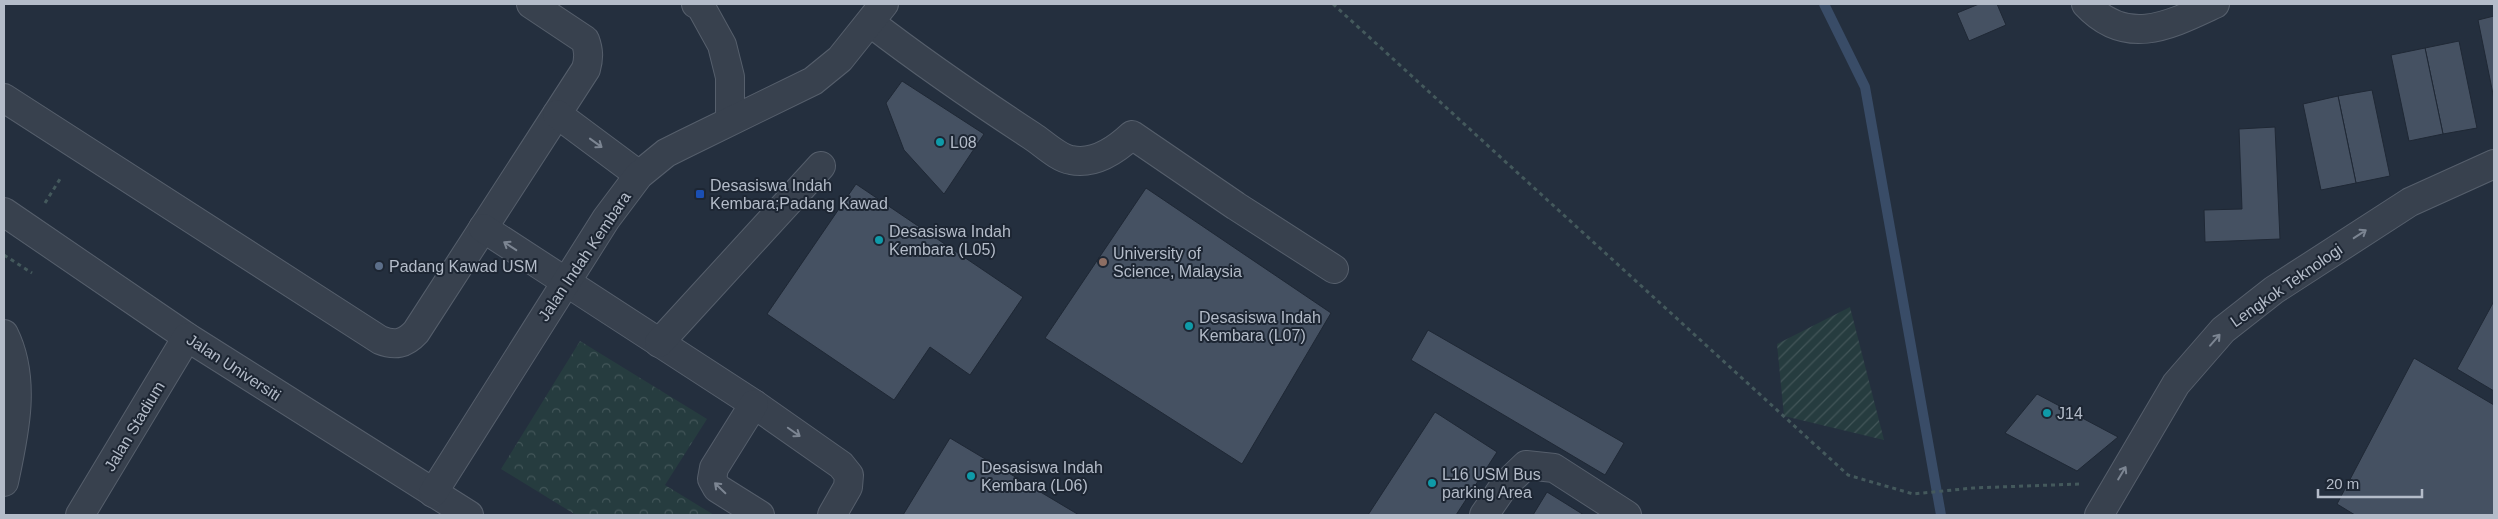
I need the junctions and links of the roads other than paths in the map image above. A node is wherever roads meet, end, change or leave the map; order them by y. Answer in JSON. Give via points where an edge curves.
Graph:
{"nodes":[{"id":1,"x":531,"y":4,"type":"edge"},
{"id":2,"x":696,"y":4,"type":"edge"},
{"id":3,"x":2086,"y":4,"type":"edge"},
{"id":4,"x":2215,"y":4,"type":"edge"},
{"id":5,"x":878,"y":13,"type":"edge"},
{"id":6,"x":4,"y":98,"type":"edge"},
{"id":7,"x":557,"y":114,"type":"junction"},
{"id":8,"x":730,"y":120,"type":"junction"},
{"id":9,"x":2494,"y":164,"type":"edge"},
{"id":10,"x":821,"y":166,"type":"dead end"},
{"id":11,"x":639,"y":175,"type":"junction"},
{"id":12,"x":4,"y":212,"type":"edge"},
{"id":13,"x":483,"y":228,"type":"junction"},
{"id":14,"x":1334,"y":269,"type":"dead end"},
{"id":15,"x":565,"y":282,"type":"junction"},
{"id":16,"x":4,"y":334,"type":"edge"},
{"id":17,"x":187,"y":337,"type":"junction"},
{"id":18,"x":660,"y":343,"type":"junction"},
{"id":19,"x":754,"y":404,"type":"junction"},
{"id":20,"x":4,"y":482,"type":"edge"},
{"id":21,"x":433,"y":493,"type":"junction"},
{"id":22,"x":80,"y":515,"type":"edge"},
{"id":23,"x":469,"y":515,"type":"edge"},
{"id":24,"x":760,"y":515,"type":"edge"},
{"id":25,"x":832,"y":515,"type":"edge"},
{"id":26,"x":1484,"y":515,"type":"edge"},
{"id":27,"x":1627,"y":515,"type":"edge"},
{"id":28,"x":2099,"y":515,"type":"edge"}],
"edges":[{"from":1,"to":7,"type":"street","via":[[578,34],[589,50],[586,69]]},
{"from":2,"to":8,"type":"street","via":[[701,7],[722,46],[730,77]]},
{"from":3,"to":4,"type":"street","via":[[2124,28],[2145,30],[2163,28]]},
{"from":5,"to":8,"type":"street","name":"Jalan Indah Kembara","via":[[840,59],[813,81]]},
{"from":5,"to":14,"type":"street","via":[[898,44],[1069,160],[1087,161],[1104,155],[1132,135]]},
{"from":6,"to":13,"type":"street","via":[[390,344],[410,340]]},
{"from":7,"to":11,"type":"street","one_way":true},
{"from":7,"to":13,"type":"street"},
{"from":8,"to":11,"type":"street","name":"Jalan Indah Kembara","via":[[666,153]]},
{"from":28,"to":9,"type":"street","name":"Lengkok Teknologi","one_way":true,"via":[[2176,384],[2223,330],[2274,290],[2410,202]]},
{"from":10,"to":18,"type":"street"},
{"from":11,"to":15,"type":"street","name":"Jalan Indah Kembara"},
{"from":12,"to":17,"type":"street","name":"Jalan Universiti"},
{"from":15,"to":13,"type":"street","one_way":true},
{"from":15,"to":18,"type":"street"},
{"from":15,"to":21,"type":"street","name":"Jalan Indah Kembara"},
{"from":16,"to":20,"type":"street","via":[[15,365],[16,397],[13,438]]},
{"from":17,"to":21,"type":"street","name":"Jalan Universiti"},
{"from":17,"to":22,"type":"street","name":"Jalan Stadium"},
{"from":18,"to":19,"type":"street"},
{"from":24,"to":19,"type":"street","one_way":true,"via":[[717,488],[712,479],[714,468]]},
{"from":19,"to":25,"type":"street","one_way":true,"via":[[841,465],[849,475],[848,487]]},
{"from":21,"to":23,"type":"street","name":"Jalan Universiti"},
{"from":26,"to":27,"type":"street","via":[[1504,486],[1526,465],[1554,468]]}]}
